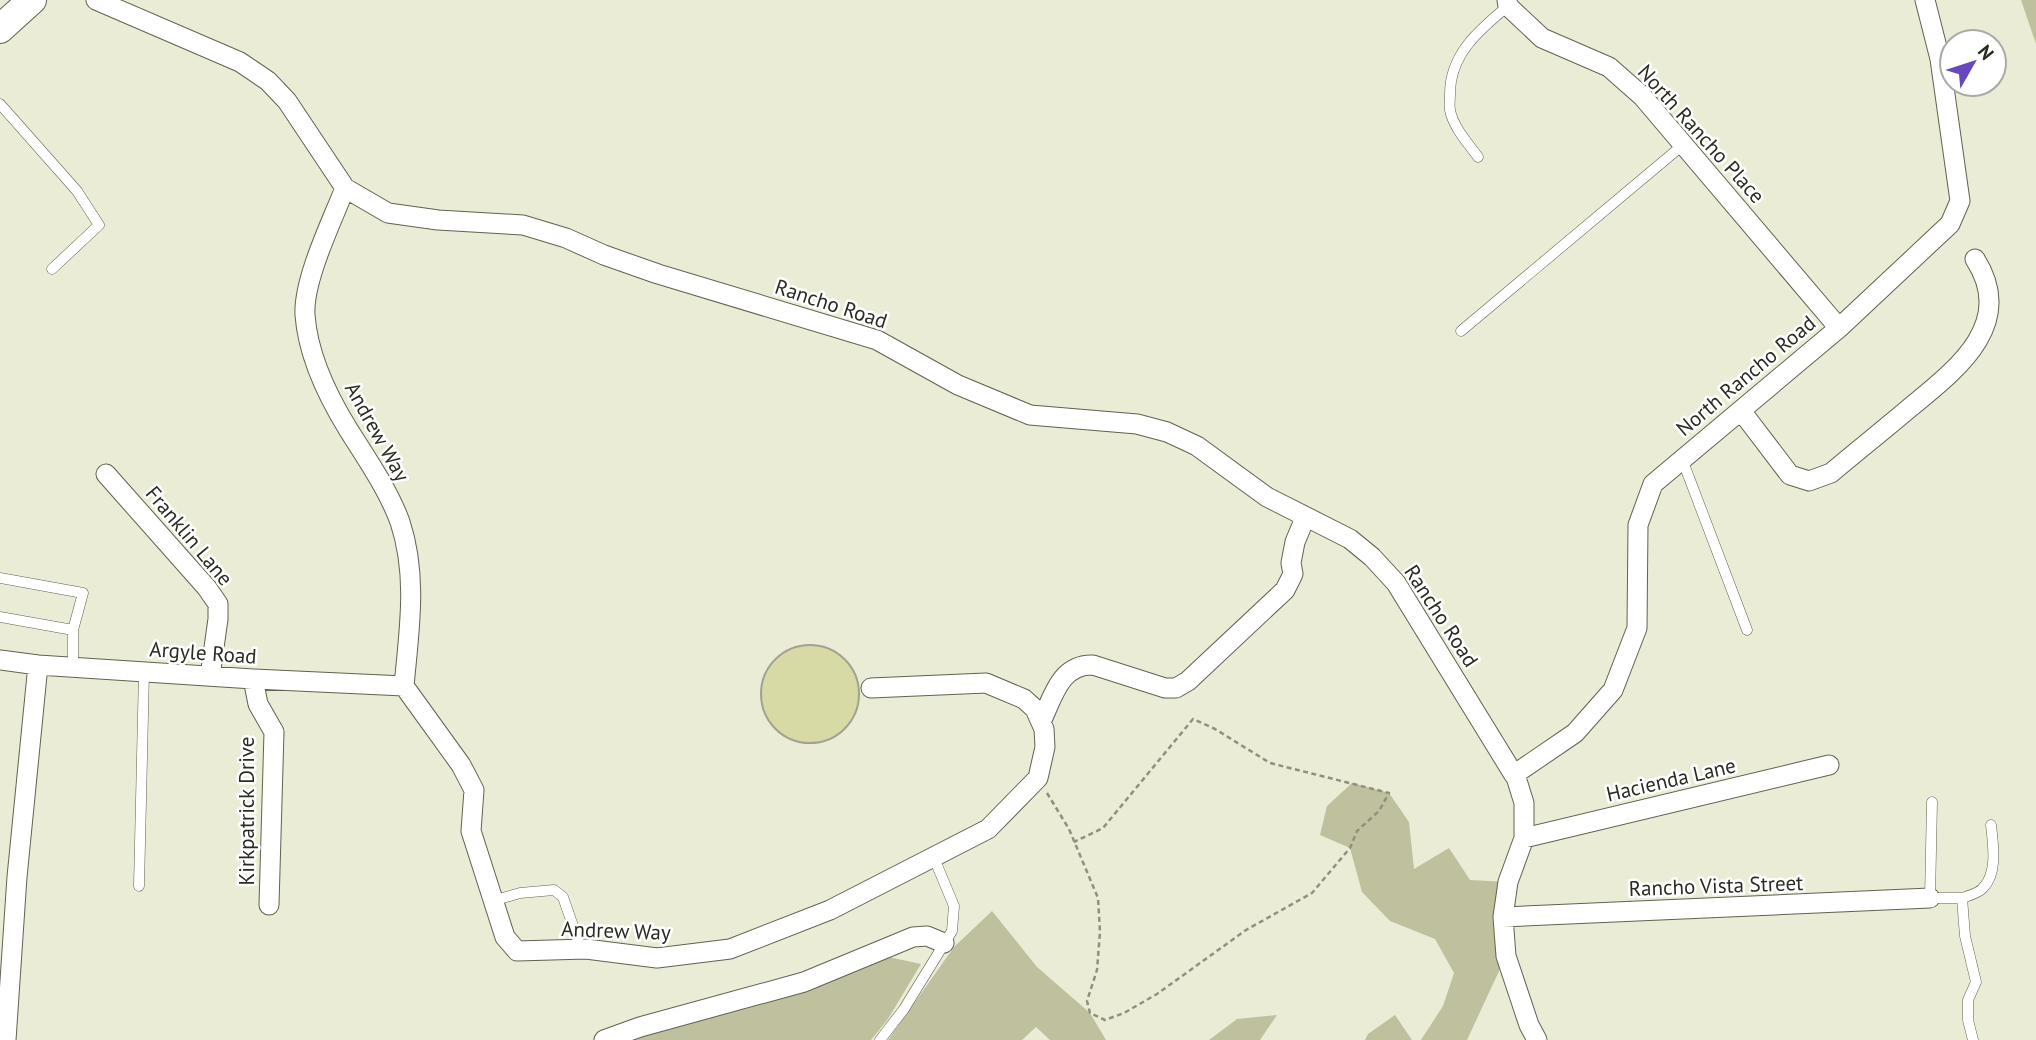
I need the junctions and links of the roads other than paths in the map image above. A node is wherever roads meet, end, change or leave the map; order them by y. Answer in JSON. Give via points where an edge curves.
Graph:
{"nodes":[{"id":1,"x":32,"y":0,"type":"edge"},
{"id":2,"x":96,"y":0,"type":"edge"},
{"id":3,"x":1925,"y":0,"type":"edge"},
{"id":4,"x":1507,"y":3,"type":"edge"},
{"id":5,"x":0,"y":29,"type":"edge"},
{"id":6,"x":0,"y":104,"type":"edge"},
{"id":7,"x":1685,"y":144,"type":"junction"},
{"id":8,"x":1478,"y":157,"type":"dead end"},
{"id":9,"x":345,"y":188,"type":"junction"},
{"id":10,"x":1975,"y":259,"type":"dead end"},
{"id":11,"x":52,"y":269,"type":"dead end"},
{"id":12,"x":1839,"y":328,"type":"junction"},
{"id":13,"x":1461,"y":331,"type":"dead end"},
{"id":14,"x":1742,"y":412,"type":"junction"},
{"id":15,"x":1682,"y":458,"type":"junction"},
{"id":16,"x":106,"y":474,"type":"dead end"},
{"id":17,"x":1305,"y":518,"type":"junction"},
{"id":18,"x":0,"y":578,"type":"edge"},
{"id":19,"x":0,"y":617,"type":"edge"},
{"id":20,"x":73,"y":630,"type":"junction"},
{"id":21,"x":1747,"y":630,"type":"dead end"},
{"id":22,"x":0,"y":660,"type":"edge"},
{"id":23,"x":38,"y":666,"type":"junction"},
{"id":24,"x":73,"y":668,"type":"junction"},
{"id":25,"x":144,"y":672,"type":"junction"},
{"id":26,"x":210,"y":676,"type":"junction"},
{"id":27,"x":253,"y":680,"type":"junction"},
{"id":28,"x":404,"y":686,"type":"junction"},
{"id":29,"x":871,"y":688,"type":"dead end"},
{"id":30,"x":1041,"y":722,"type":"junction"},
{"id":31,"x":1829,"y":765,"type":"dead end"},
{"id":32,"x":1515,"y":774,"type":"junction"},
{"id":33,"x":1931,"y":802,"type":"dead end"},
{"id":34,"x":1991,"y":825,"type":"dead end"},
{"id":35,"x":1524,"y":838,"type":"junction"},
{"id":36,"x":934,"y":858,"type":"junction"},
{"id":37,"x":139,"y":886,"type":"dead end"},
{"id":38,"x":1930,"y":898,"type":"junction"},
{"id":39,"x":1962,"y":898,"type":"junction"},
{"id":40,"x":492,"y":901,"type":"junction"},
{"id":41,"x":269,"y":905,"type":"dead end"},
{"id":42,"x":1503,"y":917,"type":"junction"},
{"id":43,"x":944,"y":943,"type":"junction"},
{"id":44,"x":581,"y":949,"type":"junction"},
{"id":45,"x":6,"y":1040,"type":"edge"},
{"id":46,"x":604,"y":1040,"type":"edge"},
{"id":47,"x":880,"y":1040,"type":"edge"},
{"id":48,"x":1537,"y":1040,"type":"edge"},
{"id":49,"x":1973,"y":1040,"type":"edge"}],
"edges":[{"from":1,"to":5,"type":"main road"},
{"from":2,"to":9,"type":"street","name":"Rancho Road","via":[[240,62],[268,81],[287,101]]},
{"from":3,"to":12,"type":"street","name":"North Rancho Road","via":[[1940,59],[1960,201],[1950,225]]},
{"from":4,"to":7,"type":"street","name":"North Rancho Place","via":[[1542,38],[1609,67]]},
{"from":4,"to":8,"type":"lane","via":[[1461,51],[1450,82],[1450,111]]},
{"from":6,"to":11,"type":"lane","via":[[77,191],[99,225]]},
{"from":7,"to":12,"type":"street","name":"North Rancho Place"},
{"from":7,"to":13,"type":"lane"},
{"from":9,"to":17,"type":"street","name":"Rancho Road","via":[[388,213],[534,228],[658,274],[877,340],[958,385],[1030,415],[1137,424],[1167,432],[1197,446],[1267,497]]},
{"from":9,"to":28,"type":"street","name":"Andrew Way","via":[[317,261],[305,313],[313,355],[330,400],[376,475],[399,521],[410,559],[412,595]]},
{"from":10,"to":14,"type":"street","via":[[1991,301],[1980,338],[1958,368],[1831,473],[1809,481],[1790,475]]},
{"from":12,"to":14,"type":"street","name":"North Rancho Road"},
{"from":14,"to":15,"type":"street","name":"North Rancho Road"},
{"from":15,"to":21,"type":"lane"},
{"from":15,"to":32,"type":"street","name":"North Rancho Road","via":[[1653,484],[1638,525],[1637,628],[1613,690],[1574,733]]},
{"from":16,"to":26,"type":"street","name":"Franklin Lane","via":[[218,604]]},
{"from":17,"to":30,"type":"street","via":[[1285,590],[1188,681],[1165,688],[1080,664],[1065,675]]},
{"from":17,"to":32,"type":"street","name":"Rancho Road","via":[[1350,538],[1396,583]]},
{"from":18,"to":20,"type":"lane","via":[[83,593]]},
{"from":19,"to":20,"type":"lane"},
{"from":20,"to":24,"type":"lane"},
{"from":22,"to":23,"type":"street","name":"Argyle Road"},
{"from":23,"to":24,"type":"street","name":"Argyle Road"},
{"from":23,"to":45,"type":"street"},
{"from":24,"to":25,"type":"street","name":"Argyle Road"},
{"from":25,"to":26,"type":"street","name":"Argyle Road"},
{"from":25,"to":37,"type":"lane"},
{"from":26,"to":27,"type":"street","name":"Argyle Road"},
{"from":27,"to":28,"type":"street","name":"Argyle Road"},
{"from":27,"to":41,"type":"street","name":"Kirkpatrick Drive","via":[[258,704],[274,732]]},
{"from":28,"to":40,"type":"street","name":"Andrew Way","via":[[474,790],[471,831]]},
{"from":29,"to":30,"type":"street","via":[[986,683],[1024,699]]},
{"from":30,"to":36,"type":"street","name":"Andrew Way","via":[[1045,747],[1038,778],[988,829]]},
{"from":31,"to":35,"type":"street","name":"Hacienda Lane"},
{"from":32,"to":35,"type":"street","name":"Rancho Road","via":[[1524,803]]},
{"from":33,"to":38,"type":"lane"},
{"from":34,"to":39,"type":"lane","via":[[1991,873],[1983,888]]},
{"from":35,"to":42,"type":"street","name":"Rancho Road","via":[[1508,882]]},
{"from":36,"to":43,"type":"lane","via":[[954,906],[952,930]]},
{"from":36,"to":44,"type":"street","name":"Andrew Way","via":[[830,910],[730,949],[657,958]]},
{"from":38,"to":39,"type":"lane"},
{"from":38,"to":42,"type":"street","name":"Rancho Vista Street"},
{"from":39,"to":49,"type":"lane","via":[[1976,982],[1968,1000]]},
{"from":40,"to":44,"type":"street","name":"Andrew Way","via":[[505,937],[517,951]]},
{"from":40,"to":44,"type":"lane","via":[[554,890],[563,897]]},
{"from":42,"to":48,"type":"street","name":"Rancho Road","via":[[1506,956]]},
{"from":43,"to":46,"type":"street","via":[[927,936],[914,937],[804,982]]},
{"from":43,"to":47,"type":"lane"}]}
